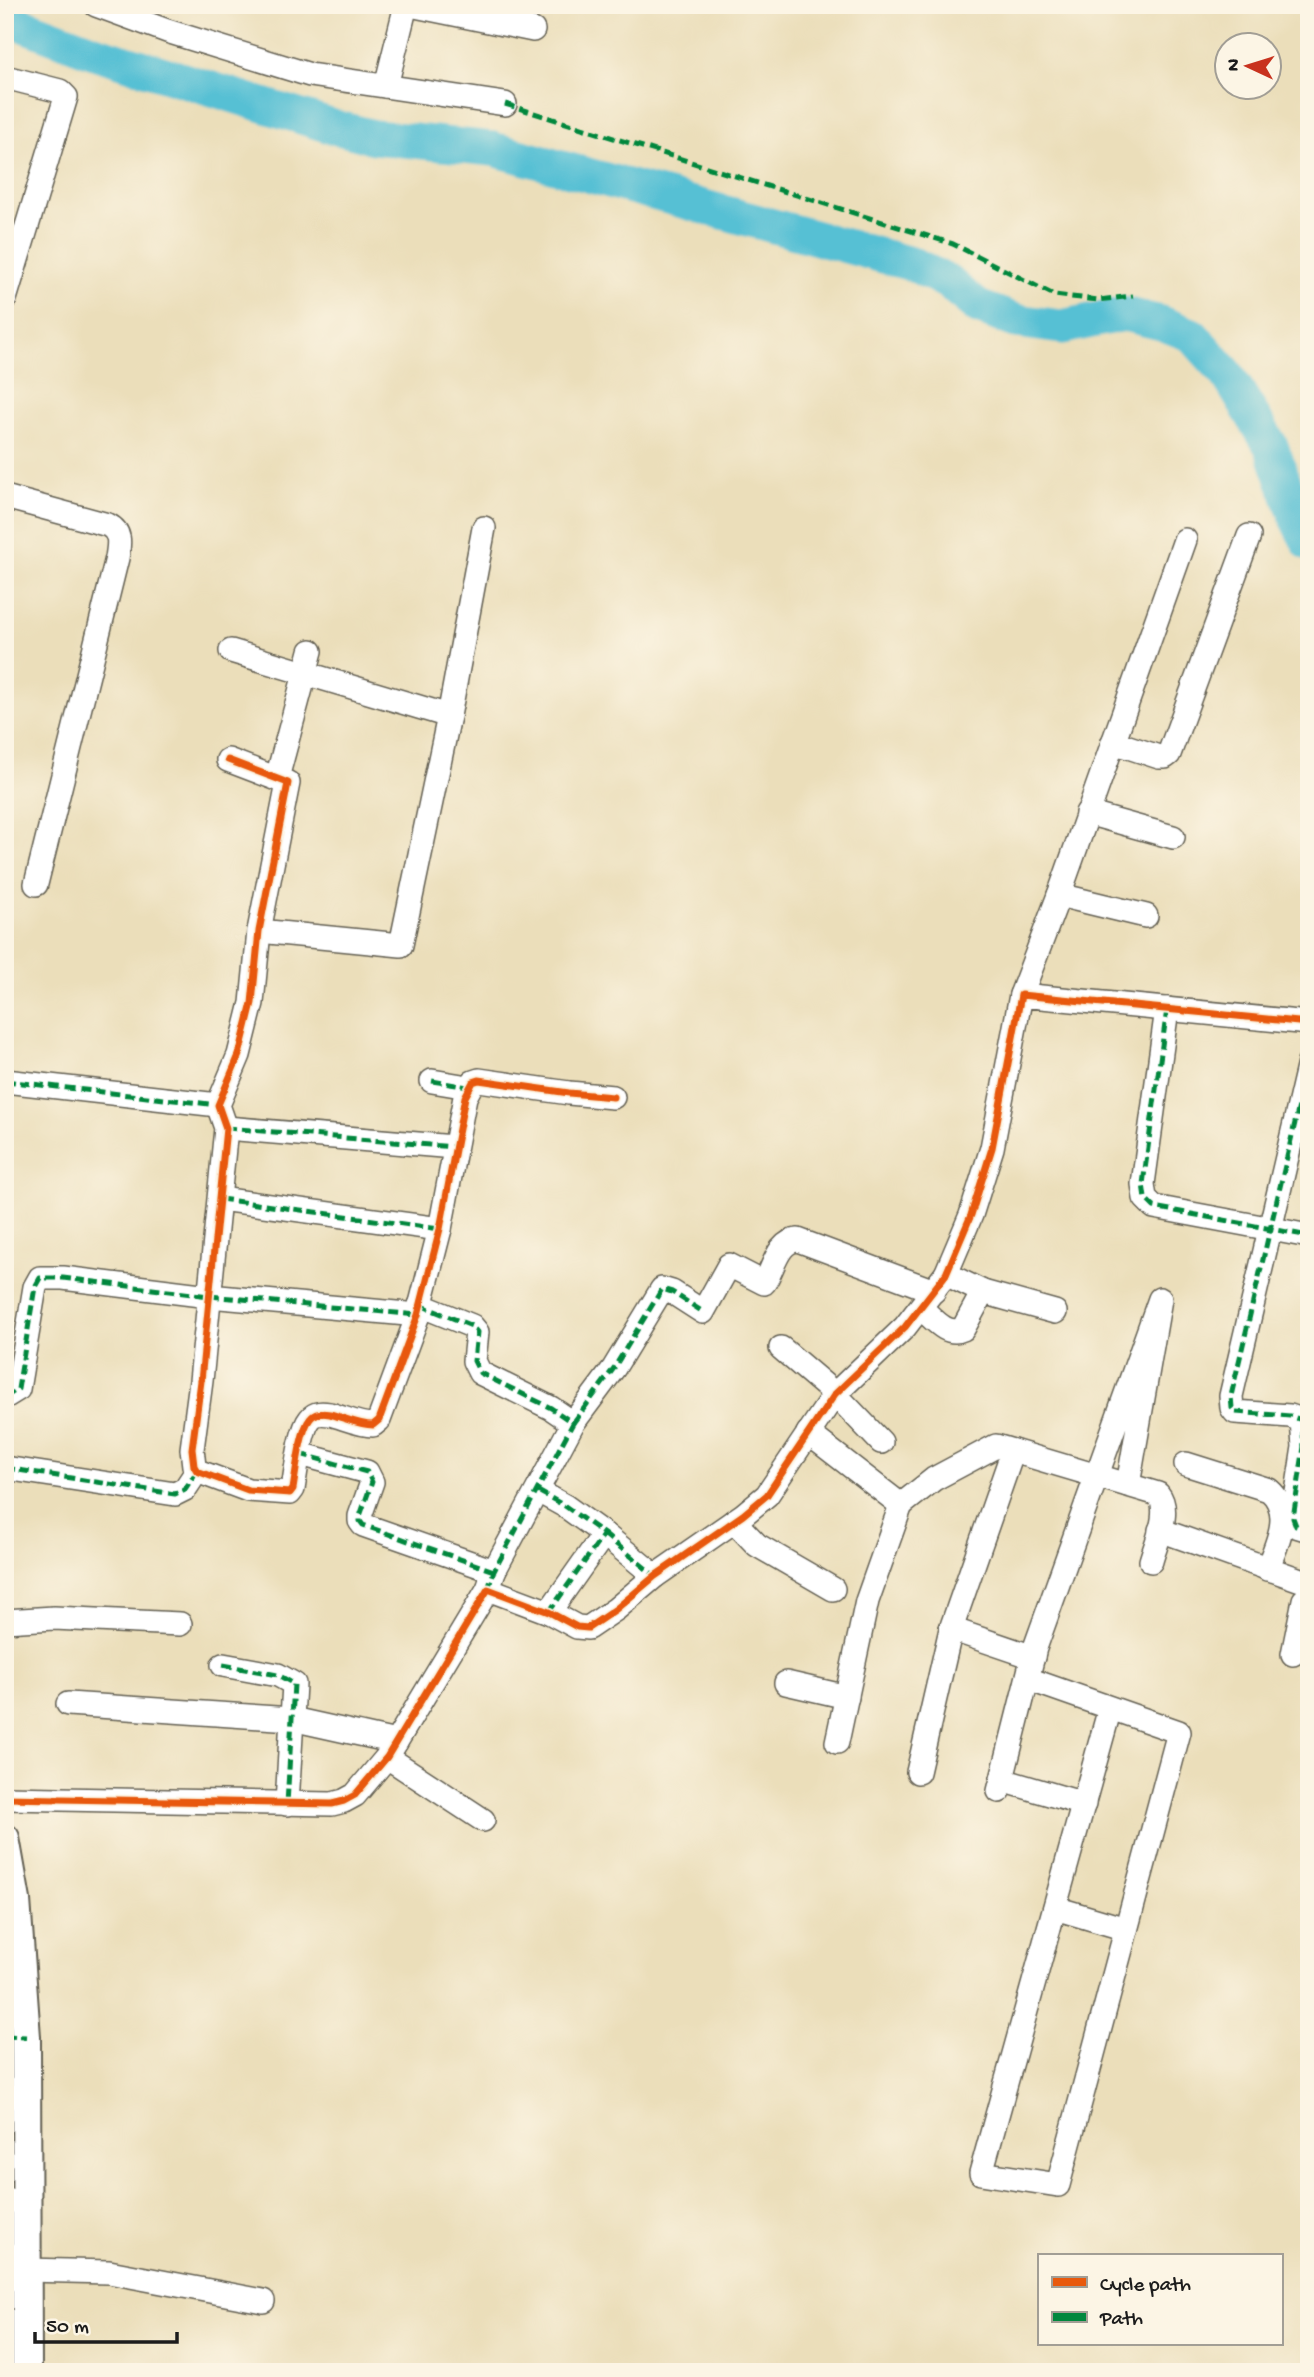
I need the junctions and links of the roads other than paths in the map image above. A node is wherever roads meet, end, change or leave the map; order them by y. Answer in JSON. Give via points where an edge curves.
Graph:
{"nodes":[{"id":1,"x":96,"y":5,"type":"edge"},
{"id":2,"x":408,"y":5,"type":"edge"},
{"id":3,"x":533,"y":30,"type":"dead end"},
{"id":4,"x":5,"y":76,"type":"edge"},
{"id":5,"x":386,"y":86,"type":"junction"},
{"id":6,"x":505,"y":104,"type":"dead end"},
{"id":7,"x":5,"y":299,"type":"edge"},
{"id":8,"x":5,"y":497,"type":"edge"},
{"id":9,"x":484,"y":528,"type":"dead end"},
{"id":10,"x":1249,"y":536,"type":"dead end"},
{"id":11,"x":1185,"y":540,"type":"dead end"},
{"id":12,"x":311,"y":651,"type":"dead end"},
{"id":13,"x":231,"y":652,"type":"dead end"},
{"id":14,"x":305,"y":674,"type":"junction"},
{"id":15,"x":449,"y":716,"type":"junction"},
{"id":16,"x":1113,"y":742,"type":"junction"},
{"id":17,"x":228,"y":760,"type":"dead end"},
{"id":18,"x":277,"y":778,"type":"junction"},
{"id":19,"x":1087,"y":813,"type":"junction"},
{"id":20,"x":1173,"y":837,"type":"dead end"},
{"id":21,"x":36,"y":884,"type":"dead end"},
{"id":22,"x":1059,"y":895,"type":"junction"},
{"id":23,"x":1146,"y":916,"type":"dead end"},
{"id":24,"x":259,"y":931,"type":"junction"},
{"id":25,"x":1021,"y":995,"type":"junction"},
{"id":26,"x":1167,"y":1009,"type":"junction"},
{"id":27,"x":1309,"y":1023,"type":"edge"},
{"id":28,"x":1309,"y":1063,"type":"edge"},
{"id":29,"x":5,"y":1081,"type":"edge"},
{"id":30,"x":432,"y":1081,"type":"dead end"},
{"id":31,"x":468,"y":1087,"type":"junction"},
{"id":32,"x":613,"y":1097,"type":"dead end"},
{"id":33,"x":219,"y":1105,"type":"junction"},
{"id":34,"x":226,"y":1128,"type":"junction"},
{"id":35,"x":454,"y":1147,"type":"junction"},
{"id":36,"x":220,"y":1199,"type":"junction"},
{"id":37,"x":440,"y":1228,"type":"junction"},
{"id":38,"x":1270,"y":1229,"type":"junction"},
{"id":39,"x":1309,"y":1236,"type":"edge"},
{"id":40,"x":934,"y":1291,"type":"junction"},
{"id":41,"x":983,"y":1292,"type":"junction"},
{"id":42,"x":209,"y":1296,"type":"junction"},
{"id":43,"x":419,"y":1310,"type":"junction"},
{"id":44,"x":1055,"y":1312,"type":"dead end"},
{"id":45,"x":781,"y":1348,"type":"dead end"},
{"id":46,"x":835,"y":1394,"type":"junction"},
{"id":47,"x":5,"y":1398,"type":"edge"},
{"id":48,"x":573,"y":1423,"type":"junction"},
{"id":49,"x":808,"y":1433,"type":"junction"},
{"id":50,"x":881,"y":1442,"type":"dead end"},
{"id":51,"x":1013,"y":1451,"type":"junction"},
{"id":52,"x":300,"y":1454,"type":"junction"},
{"id":53,"x":1186,"y":1464,"type":"dead end"},
{"id":54,"x":5,"y":1468,"type":"edge"},
{"id":55,"x":197,"y":1471,"type":"junction"},
{"id":56,"x":1099,"y":1476,"type":"junction"},
{"id":57,"x":1128,"y":1485,"type":"junction"},
{"id":58,"x":538,"y":1491,"type":"junction"},
{"id":59,"x":901,"y":1505,"type":"junction"},
{"id":60,"x":734,"y":1521,"type":"junction"},
{"id":61,"x":1160,"y":1530,"type":"junction"},
{"id":62,"x":1309,"y":1530,"type":"edge"},
{"id":63,"x":604,"y":1534,"type":"junction"},
{"id":64,"x":1152,"y":1561,"type":"dead end"},
{"id":65,"x":1267,"y":1569,"type":"junction"},
{"id":66,"x":655,"y":1576,"type":"junction"},
{"id":67,"x":491,"y":1580,"type":"junction"},
{"id":68,"x":833,"y":1589,"type":"dead end"},
{"id":69,"x":1307,"y":1592,"type":"edge"},
{"id":70,"x":548,"y":1612,"type":"junction"},
{"id":71,"x":5,"y":1622,"type":"edge"},
{"id":72,"x":180,"y":1624,"type":"dead end"},
{"id":73,"x":951,"y":1629,"type":"junction"},
{"id":74,"x":1293,"y":1654,"type":"dead end"},
{"id":75,"x":223,"y":1665,"type":"dead end"},
{"id":76,"x":1030,"y":1668,"type":"junction"},
{"id":77,"x":786,"y":1683,"type":"dead end"},
{"id":78,"x":847,"y":1697,"type":"junction"},
{"id":79,"x":68,"y":1704,"type":"dead end"},
{"id":80,"x":1111,"y":1708,"type":"junction"},
{"id":81,"x":292,"y":1719,"type":"junction"},
{"id":82,"x":837,"y":1742,"type":"dead end"},
{"id":83,"x":392,"y":1750,"type":"junction"},
{"id":84,"x":918,"y":1772,"type":"dead end"},
{"id":85,"x":5,"y":1798,"type":"edge"},
{"id":86,"x":287,"y":1804,"type":"junction"},
{"id":87,"x":1084,"y":1804,"type":"junction"},
{"id":88,"x":482,"y":1820,"type":"dead end"},
{"id":89,"x":5,"y":1838,"type":"edge"},
{"id":90,"x":11,"y":1900,"type":"edge"},
{"id":91,"x":1055,"y":1908,"type":"junction"},
{"id":92,"x":1126,"y":1928,"type":"junction"},
{"id":93,"x":15,"y":2037,"type":"edge"},
{"id":94,"x":16,"y":2201,"type":"edge"},
{"id":95,"x":26,"y":2270,"type":"junction"},
{"id":96,"x":263,"y":2301,"type":"dead end"},
{"id":97,"x":27,"y":2372,"type":"edge"}],
"edges":[{"from":1,"to":5,"type":"street","via":[[310,75]]},
{"from":2,"to":3,"type":"street"},
{"from":2,"to":5,"type":"street"},
{"from":4,"to":7,"type":"street","via":[[60,91],[66,97]]},
{"from":5,"to":6,"type":"street"},
{"from":8,"to":21,"type":"street","via":[[108,525],[119,541]]},
{"from":9,"to":15,"type":"street"},
{"from":10,"to":16,"type":"street","via":[[1169,754],[1159,757]]},
{"from":11,"to":16,"type":"street"},
{"from":12,"to":14,"type":"street"},
{"from":13,"to":14,"type":"street"},
{"from":14,"to":15,"type":"street"},
{"from":14,"to":18,"type":"street"},
{"from":15,"to":24,"type":"street","via":[[401,945]]},
{"from":16,"to":19,"type":"street"},
{"from":17,"to":18,"type":"street"},
{"from":18,"to":24,"type":"street","via":[[288,783]]},
{"from":19,"to":20,"type":"street"},
{"from":19,"to":22,"type":"street"},
{"from":22,"to":23,"type":"street"},
{"from":22,"to":25,"type":"street"},
{"from":24,"to":33,"type":"street","via":[[251,1003],[239,1055]]},
{"from":25,"to":26,"type":"street"},
{"from":25,"to":40,"type":"street","via":[[992,1148],[971,1215]]},
{"from":26,"to":27,"type":"street"},
{"from":26,"to":38,"type":"street","via":[[1143,1184],[1145,1198],[1154,1207]]},
{"from":28,"to":38,"type":"street"},
{"from":29,"to":33,"type":"street"},
{"from":30,"to":31,"type":"street"},
{"from":31,"to":32,"type":"street","via":[[479,1080]]},
{"from":31,"to":35,"type":"street"},
{"from":33,"to":34,"type":"street"},
{"from":34,"to":35,"type":"street"},
{"from":34,"to":36,"type":"street"},
{"from":35,"to":37,"type":"street"},
{"from":36,"to":37,"type":"street"},
{"from":36,"to":42,"type":"street"},
{"from":37,"to":43,"type":"street"},
{"from":38,"to":39,"type":"street"},
{"from":38,"to":62,"type":"street","via":[[1231,1402],[1235,1412],[1301,1420],[1304,1447],[1293,1518],[1296,1526]]},
{"from":40,"to":41,"type":"street"},
{"from":40,"to":41,"type":"street","via":[[947,1330],[957,1332]]},
{"from":40,"to":46,"type":"street","via":[[905,1327]]},
{"from":40,"to":48,"type":"street","via":[[791,1240],[784,1244],[764,1283],[729,1265],[704,1312],[662,1289],[614,1368]]},
{"from":41,"to":44,"type":"street"},
{"from":42,"to":43,"type":"street"},
{"from":42,"to":47,"type":"street","via":[[40,1278],[18,1389]]},
{"from":42,"to":55,"type":"street","via":[[192,1449]]},
{"from":43,"to":48,"type":"street","via":[[472,1326],[477,1332],[474,1361],[480,1373]]},
{"from":43,"to":52,"type":"street","via":[[379,1420],[366,1425],[329,1414],[314,1415],[308,1420]]},
{"from":45,"to":46,"type":"street"},
{"from":46,"to":49,"type":"street"},
{"from":46,"to":50,"type":"street"},
{"from":48,"to":58,"type":"street"},
{"from":49,"to":59,"type":"street"},
{"from":49,"to":60,"type":"street","via":[[766,1494]]},
{"from":51,"to":56,"type":"street"},
{"from":51,"to":59,"type":"street","via":[[996,1446],[934,1479]]},
{"from":51,"to":73,"type":"street"},
{"from":52,"to":55,"type":"street","via":[[290,1493],[248,1490]]},
{"from":52,"to":67,"type":"street","via":[[367,1472],[372,1482],[360,1516],[363,1525]]},
{"from":53,"to":65,"type":"street","via":[[1269,1490],[1279,1499],[1283,1516]]},
{"from":54,"to":55,"type":"street","via":[[176,1494]]},
{"from":56,"to":57,"type":"street"},
{"from":56,"to":57,"type":"street","via":[[1160,1299]]},
{"from":56,"to":76,"type":"street"},
{"from":57,"to":61,"type":"street","via":[[1162,1499]]},
{"from":58,"to":63,"type":"street"},
{"from":58,"to":67,"type":"street"},
{"from":59,"to":78,"type":"street","via":[[867,1601]]},
{"from":60,"to":66,"type":"street"},
{"from":60,"to":68,"type":"street","via":[[757,1545]]},
{"from":61,"to":64,"type":"street"},
{"from":61,"to":65,"type":"street"},
{"from":63,"to":66,"type":"street"},
{"from":63,"to":70,"type":"street"},
{"from":65,"to":69,"type":"street"},
{"from":66,"to":70,"type":"street","via":[[589,1628]]},
{"from":67,"to":70,"type":"street"},
{"from":67,"to":83,"type":"street"},
{"from":69,"to":74,"type":"street"},
{"from":71,"to":72,"type":"street","via":[[54,1618]]},
{"from":73,"to":76,"type":"street"},
{"from":73,"to":84,"type":"street"},
{"from":75,"to":81,"type":"street","via":[[262,1670],[292,1681]]},
{"from":76,"to":80,"type":"street"},
{"from":76,"to":87,"type":"street","via":[[1000,1785]]},
{"from":77,"to":78,"type":"street"},
{"from":78,"to":82,"type":"street"},
{"from":79,"to":81,"type":"street"},
{"from":80,"to":87,"type":"street"},
{"from":80,"to":92,"type":"street","via":[[1179,1732]]},
{"from":81,"to":83,"type":"street"},
{"from":81,"to":86,"type":"street"},
{"from":83,"to":86,"type":"street","via":[[355,1795],[344,1801]]},
{"from":83,"to":88,"type":"street"},
{"from":85,"to":86,"type":"street"},
{"from":87,"to":91,"type":"street"},
{"from":89,"to":90,"type":"street"},
{"from":90,"to":93,"type":"street"},
{"from":91,"to":92,"type":"street"},
{"from":91,"to":92,"type":"street","via":[[981,2173],[1058,2185]]},
{"from":93,"to":94,"type":"street"},
{"from":94,"to":95,"type":"street"},
{"from":95,"to":96,"type":"street","via":[[109,2272]]},
{"from":95,"to":97,"type":"street"}]}
